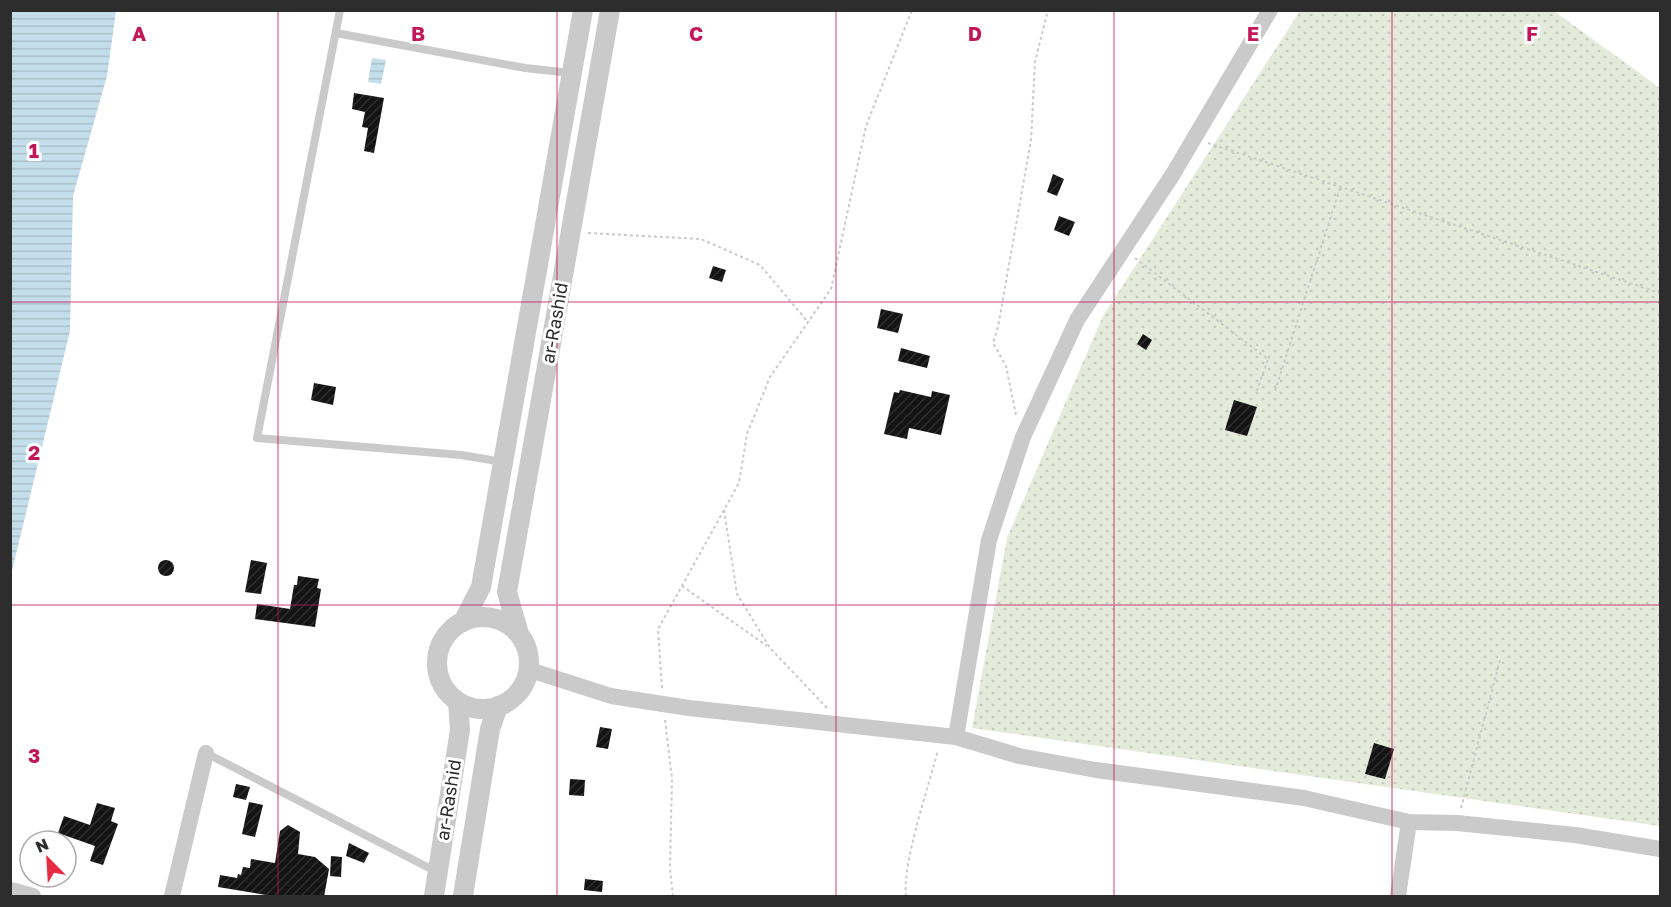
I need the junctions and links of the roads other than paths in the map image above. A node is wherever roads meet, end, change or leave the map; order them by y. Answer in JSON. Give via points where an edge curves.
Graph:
{"nodes":[{"id":1,"x":340,"y":10,"type":"edge"},
{"id":2,"x":583,"y":10,"type":"edge"},
{"id":3,"x":610,"y":10,"type":"edge"},
{"id":4,"x":1270,"y":10,"type":"edge"},
{"id":5,"x":336,"y":33,"type":"junction"},
{"id":6,"x":572,"y":73,"type":"junction"},
{"id":7,"x":503,"y":462,"type":"junction"},
{"id":8,"x":463,"y":622,"type":"junction"},
{"id":9,"x":519,"y":634,"type":"junction"},
{"id":10,"x":530,"y":670,"type":"junction"},
{"id":11,"x":458,"y":702,"type":"junction"},
{"id":12,"x":498,"y":706,"type":"junction"},
{"id":13,"x":949,"y":736,"type":"junction"},
{"id":14,"x":206,"y":753,"type":"joint"},
{"id":15,"x":1409,"y":822,"type":"junction"},
{"id":16,"x":1660,"y":849,"type":"edge"},
{"id":17,"x":437,"y":872,"type":"junction"},
{"id":18,"x":11,"y":890,"type":"edge"},
{"id":19,"x":33,"y":897,"type":"edge"},
{"id":20,"x":172,"y":897,"type":"edge"},
{"id":21,"x":434,"y":897,"type":"edge"},
{"id":22,"x":463,"y":897,"type":"edge"},
{"id":23,"x":1398,"y":897,"type":"edge"}],
"edges":[{"from":1,"to":5,"type":"lane"},
{"from":2,"to":6,"type":"street","name":"ar-Rashid"},
{"from":3,"to":9,"type":"street","name":"ar-Rashid","via":[[507,592]]},
{"from":4,"to":13,"type":"street","via":[[1077,320],[1023,437],[989,540]]},
{"from":5,"to":6,"type":"lane"},
{"from":5,"to":7,"type":"lane","via":[[257,438]]},
{"from":6,"to":7,"type":"street","name":"ar-Rashid"},
{"from":7,"to":8,"type":"street","name":"ar-Rashid","via":[[481,587]]},
{"from":8,"to":9,"type":"street","via":[[482,617],[497,619]]},
{"from":8,"to":11,"type":"street","via":[[444,637],[436,667],[440,682]]},
{"from":9,"to":10,"type":"street","via":[[527,649]]},
{"from":10,"to":12,"type":"street","via":[[519,692]]},
{"from":10,"to":13,"type":"street","via":[[611,696]]},
{"from":11,"to":12,"type":"street","via":[[477,709]]},
{"from":11,"to":17,"type":"street","name":"ar-Rashid","via":[[460,730]]},
{"from":12,"to":22,"type":"street","name":"ar-Rashid","via":[[490,729]]},
{"from":13,"to":15,"type":"street","via":[[1019,756],[1304,798]]},
{"from":14,"to":17,"type":"lane"},
{"from":14,"to":20,"type":"street"},
{"from":15,"to":16,"type":"street","via":[[1575,835]]},
{"from":15,"to":23,"type":"street"},
{"from":17,"to":21,"type":"street","name":"ar-Rashid"},
{"from":18,"to":19,"type":"street"}]}
